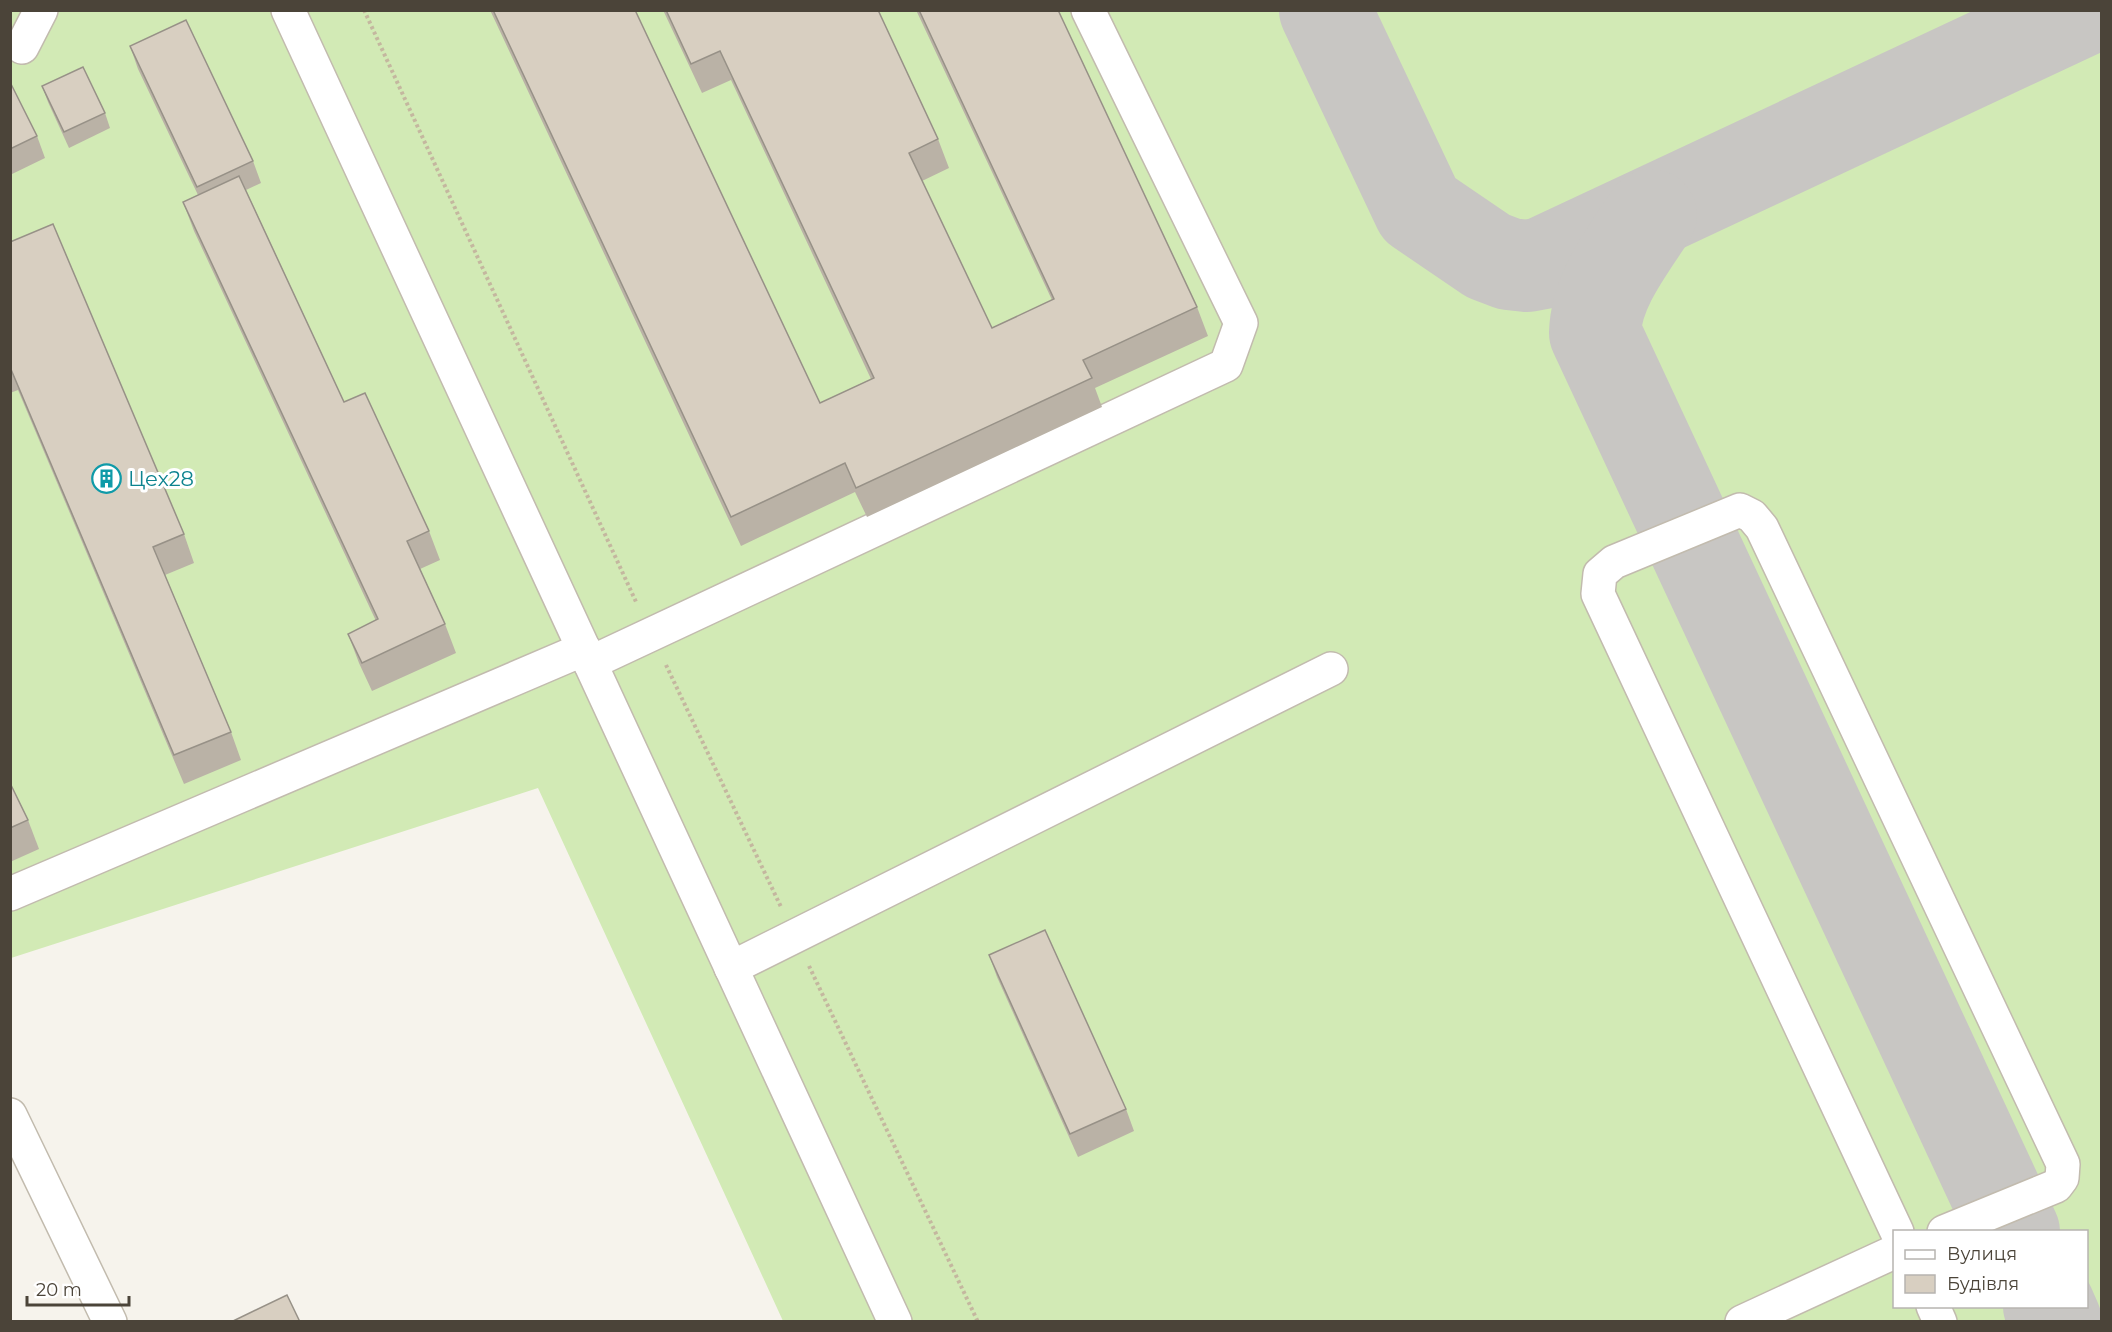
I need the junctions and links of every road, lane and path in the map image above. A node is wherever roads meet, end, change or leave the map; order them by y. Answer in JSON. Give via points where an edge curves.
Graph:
{"nodes":[{"id":1,"x":41,"y":10,"type":"edge"},
{"id":2,"x":288,"y":10,"type":"edge"},
{"id":3,"x":364,"y":10,"type":"edge"},
{"id":4,"x":1088,"y":10,"type":"edge"},
{"id":5,"x":22,"y":46,"type":"dead end"},
{"id":6,"x":652,"y":635,"type":"junction"},
{"id":7,"x":587,"y":656,"type":"junction"},
{"id":8,"x":1331,"y":669,"type":"dead end"},
{"id":9,"x":10,"y":894,"type":"edge"},
{"id":10,"x":794,"y":936,"type":"junction"},
{"id":11,"x":731,"y":968,"type":"junction"},
{"id":12,"x":10,"y":1115,"type":"edge"},
{"id":13,"x":1897,"y":1230,"type":"edge"},
{"id":14,"x":1949,"y":1230,"type":"edge"},
{"id":15,"x":1893,"y":1252,"type":"edge"},
{"id":16,"x":1934,"y":1308,"type":"edge"},
{"id":17,"x":111,"y":1322,"type":"edge"},
{"id":18,"x":895,"y":1322,"type":"edge"},
{"id":19,"x":978,"y":1322,"type":"edge"},
{"id":20,"x":1742,"y":1322,"type":"edge"},
{"id":21,"x":1940,"y":1322,"type":"edge"}],
"edges":[{"from":1,"to":5,"type":"lane"},
{"from":2,"to":7,"type":"lane"},
{"from":3,"to":6,"type":"path"},
{"from":4,"to":6,"type":"lane","via":[[1241,322],[1226,365]]},
{"from":6,"to":7,"type":"lane"},
{"from":6,"to":10,"type":"path"},
{"from":7,"to":9,"type":"lane"},
{"from":7,"to":11,"type":"lane"},
{"from":8,"to":10,"type":"lane"},
{"from":10,"to":11,"type":"lane"},
{"from":10,"to":19,"type":"path"},
{"from":11,"to":18,"type":"lane"},
{"from":12,"to":17,"type":"lane"},
{"from":13,"to":14,"type":"lane","via":[[1599,594],[1600,574],[1614,562],[1740,510],[1762,528],[2063,1164],[2062,1178],[2056,1186]]},
{"from":15,"to":20,"type":"lane"},
{"from":16,"to":21,"type":"lane"}]}
